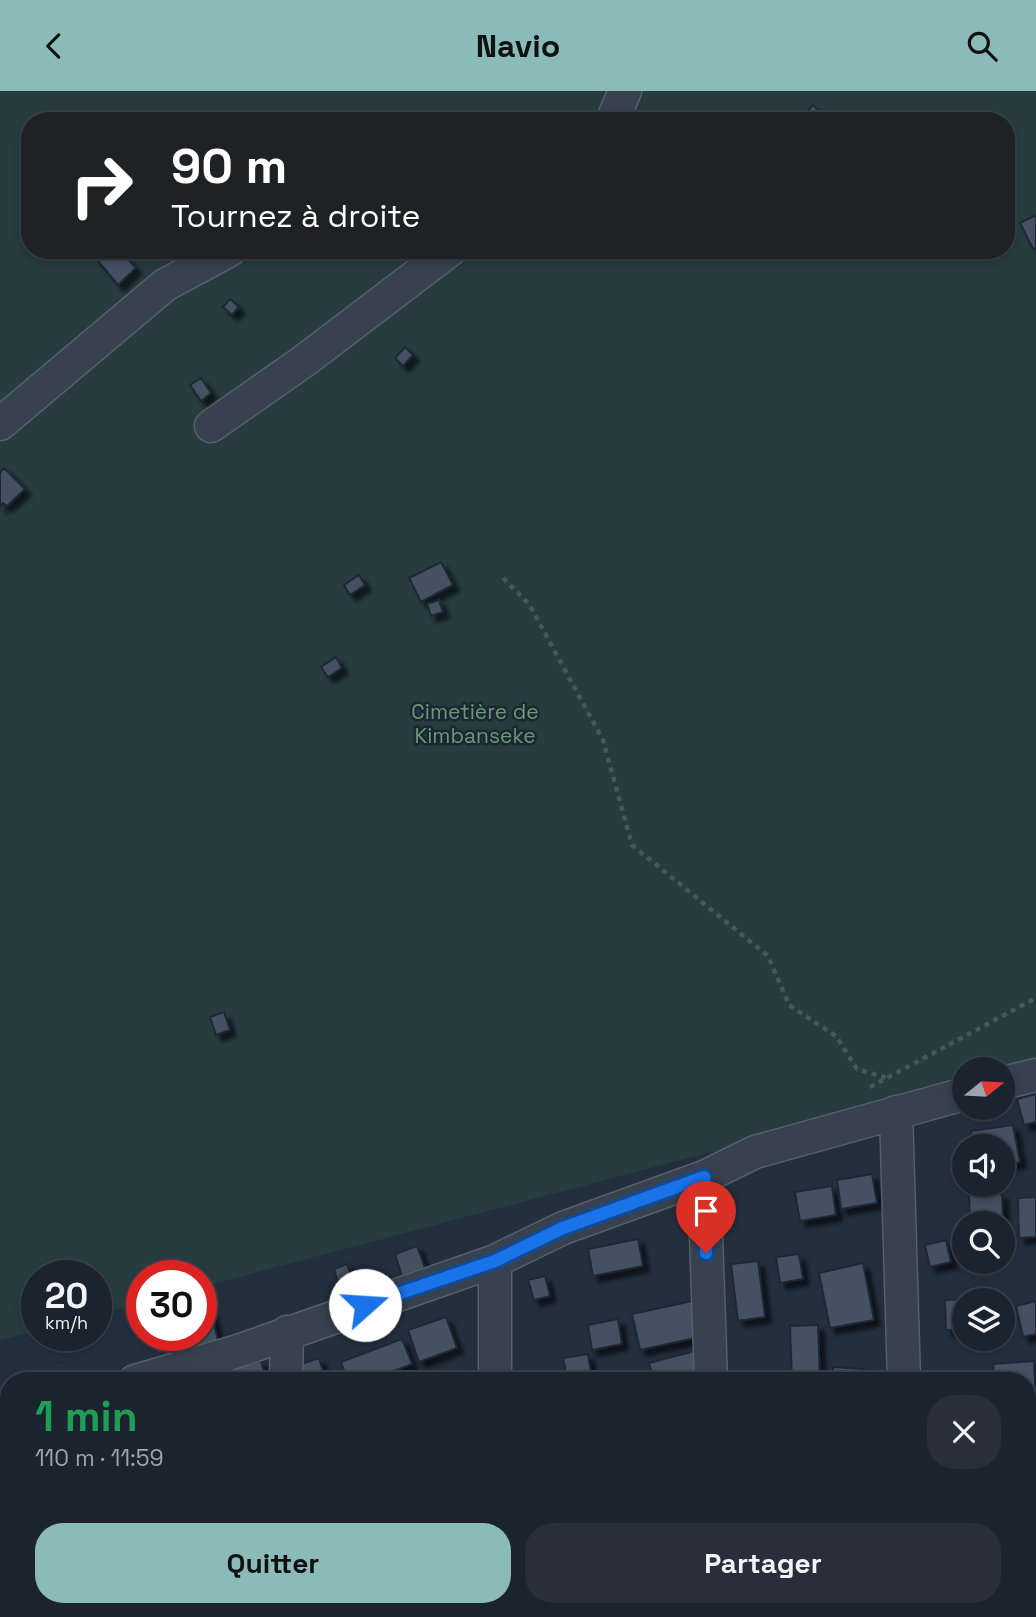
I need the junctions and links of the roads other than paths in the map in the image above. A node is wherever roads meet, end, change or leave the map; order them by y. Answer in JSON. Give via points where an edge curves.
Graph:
{"nodes":[{"id":1,"x":625,"y":91,"type":"edge"},
{"id":2,"x":616,"y":112,"type":"edge"},
{"id":3,"x":213,"y":259,"type":"edge"},
{"id":4,"x":438,"y":259,"type":"edge"},
{"id":5,"x":0,"y":424,"type":"edge"},
{"id":6,"x":211,"y":426,"type":"dead end"},
{"id":7,"x":1036,"y":1075,"type":"edge"},
{"id":8,"x":1015,"y":1080,"type":"edge"},
{"id":9,"x":952,"y":1097,"type":"edge"},
{"id":10,"x":896,"y":1112,"type":"junction"},
{"id":11,"x":704,"y":1177,"type":"junction"},
{"id":12,"x":495,"y":1261,"type":"junction"},
{"id":13,"x":287,"y":1332,"type":"junction"},
{"id":14,"x":166,"y":1372,"type":"edge"},
{"id":15,"x":286,"y":1372,"type":"edge"},
{"id":16,"x":495,"y":1372,"type":"edge"},
{"id":17,"x":711,"y":1372,"type":"edge"},
{"id":18,"x":904,"y":1372,"type":"edge"}],
"edges":[{"from":1,"to":2,"type":"street"},
{"from":3,"to":5,"type":"street","via":[[165,285]]},
{"from":4,"to":6,"type":"street"},
{"from":7,"to":8,"type":"street"},
{"from":9,"to":10,"type":"street"},
{"from":10,"to":11,"type":"street","via":[[755,1152]]},
{"from":10,"to":18,"type":"street"},
{"from":11,"to":12,"type":"street","via":[[563,1228]]},
{"from":11,"to":17,"type":"street"},
{"from":12,"to":13,"type":"street"},
{"from":12,"to":16,"type":"street"},
{"from":13,"to":14,"type":"street"},
{"from":13,"to":15,"type":"street"}]}
